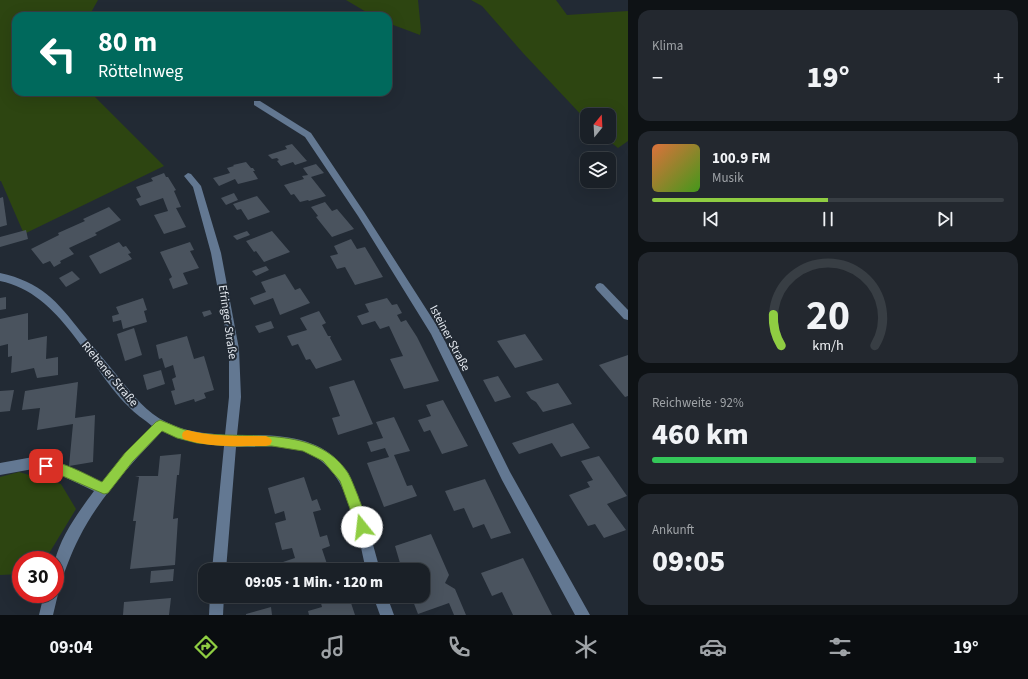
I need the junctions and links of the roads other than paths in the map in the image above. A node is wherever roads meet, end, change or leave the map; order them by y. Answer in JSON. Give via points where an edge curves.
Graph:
{"nodes":[{"id":1,"x":257,"y":103,"type":"dead end"},
{"id":2,"x":188,"y":176,"type":"dead end"},
{"id":3,"x":0,"y":276,"type":"edge"},
{"id":4,"x":600,"y":287,"type":"dead end"},
{"id":5,"x":628,"y":316,"type":"edge"},
{"id":6,"x":160,"y":425,"type":"junction"},
{"id":7,"x":230,"y":441,"type":"junction"},
{"id":8,"x":0,"y":469,"type":"edge"},
{"id":9,"x":104,"y":489,"type":"junction"},
{"id":10,"x":64,"y":557,"type":"edge"},
{"id":11,"x":220,"y":563,"type":"edge"},
{"id":12,"x":371,"y":563,"type":"edge"},
{"id":13,"x":49,"y":603,"type":"edge"},
{"id":14,"x":217,"y":603,"type":"edge"},
{"id":15,"x":383,"y":603,"type":"edge"},
{"id":16,"x":46,"y":615,"type":"edge"},
{"id":17,"x":216,"y":615,"type":"edge"},
{"id":18,"x":387,"y":615,"type":"edge"},
{"id":19,"x":583,"y":615,"type":"edge"}],
"edges":[{"from":1,"to":19,"type":"street","name":"Isteiner Straße","via":[[308,135],[361,214],[434,332],[506,476]]},
{"from":2,"to":7,"type":"street","name":"Efringer Straße","via":[[197,186],[216,253],[234,349],[235,397]]},
{"from":3,"to":6,"type":"street","name":"Riehener Straße","via":[[46,297],[132,402]]},
{"from":4,"to":5,"type":"street"},
{"from":6,"to":7,"type":"street","name":"Riehener Straße","via":[[197,438]]},
{"from":6,"to":9,"type":"street","via":[[129,457]]},
{"from":7,"to":11,"type":"street","name":"Efringer Straße"},
{"from":7,"to":12,"type":"street","name":"Riehener Straße","via":[[272,441],[304,446],[327,458],[344,477],[358,512]]},
{"from":8,"to":9,"type":"street","via":[[33,463],[59,468]]},
{"from":9,"to":10,"type":"street","via":[[76,528]]},
{"from":13,"to":16,"type":"street"},
{"from":14,"to":17,"type":"street"},
{"from":15,"to":18,"type":"street"}]}
